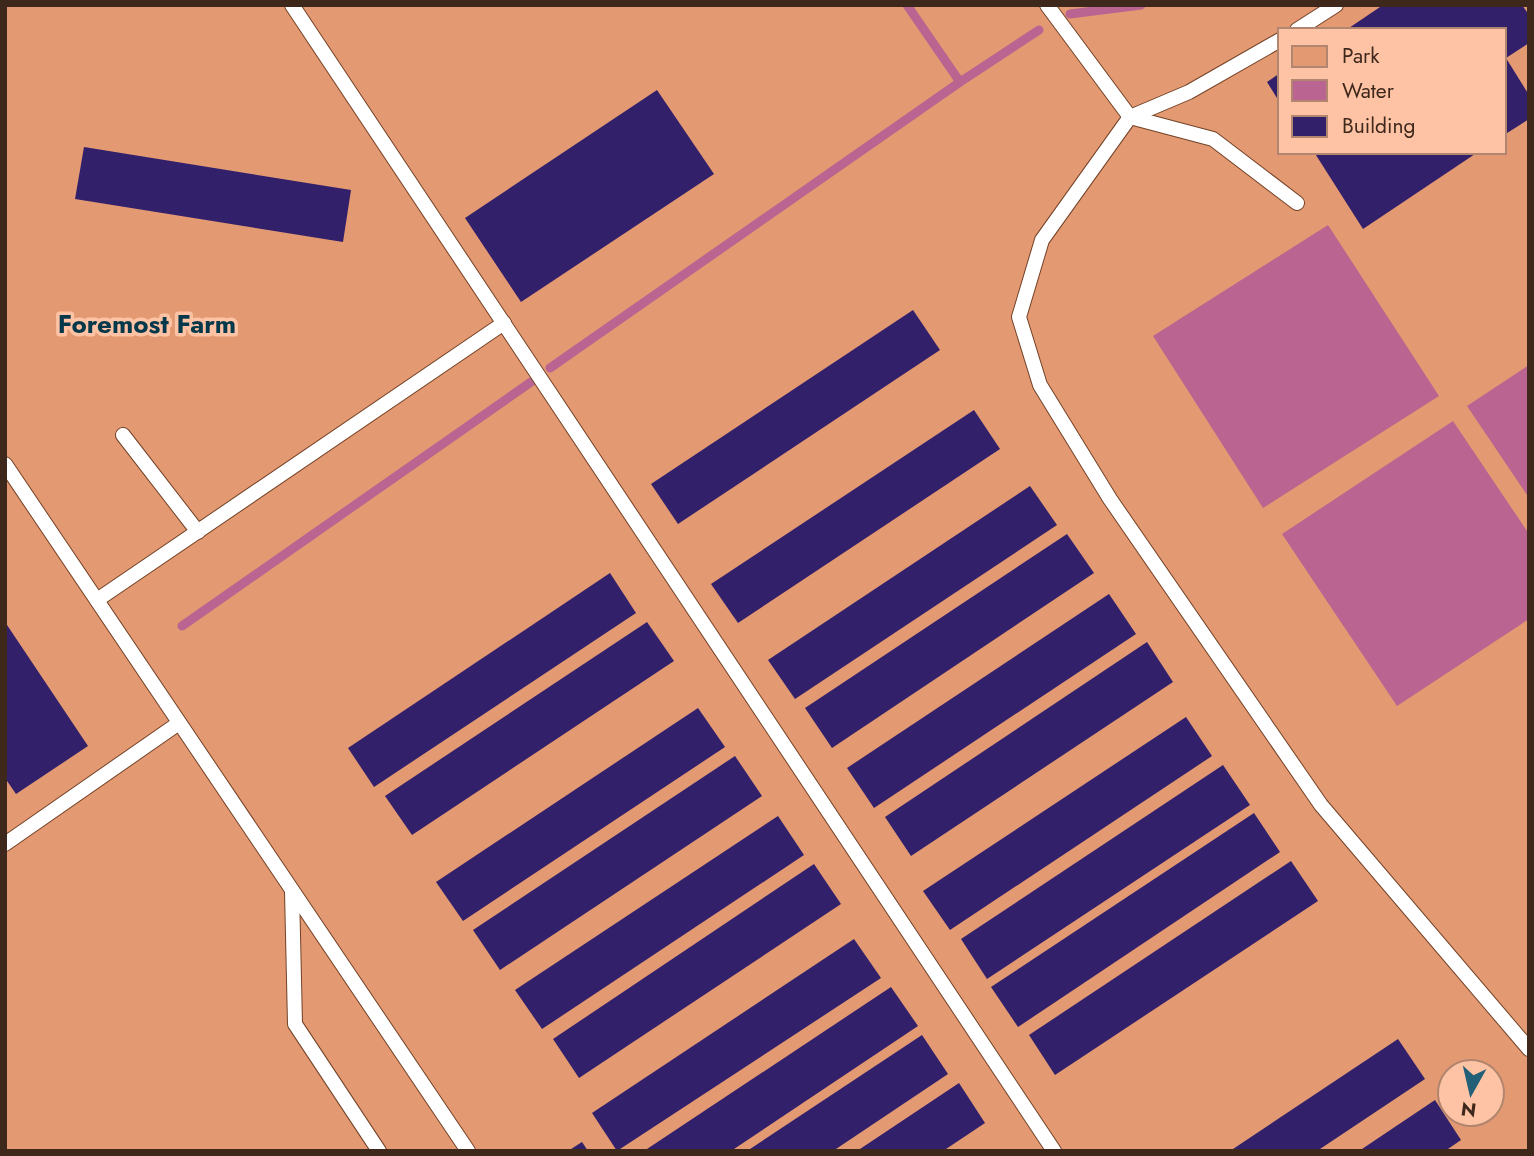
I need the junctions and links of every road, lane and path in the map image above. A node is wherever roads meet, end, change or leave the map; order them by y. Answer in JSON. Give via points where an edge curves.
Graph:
{"nodes":[{"id":1,"x":292,"y":5,"type":"edge"},
{"id":2,"x":1047,"y":5,"type":"edge"},
{"id":3,"x":1336,"y":5,"type":"edge"},
{"id":4,"x":1300,"y":28,"type":"edge"},
{"id":5,"x":1278,"y":41,"type":"edge"},
{"id":6,"x":1130,"y":117,"type":"junction"},
{"id":7,"x":1297,"y":203,"type":"dead end"},
{"id":8,"x":504,"y":323,"type":"junction"},
{"id":9,"x":123,"y":435,"type":"dead end"},
{"id":10,"x":5,"y":464,"type":"edge"},
{"id":11,"x":198,"y":532,"type":"junction"},
{"id":12,"x":97,"y":600,"type":"junction"},
{"id":13,"x":179,"y":723,"type":"junction"},
{"id":14,"x":5,"y":844,"type":"edge"},
{"id":15,"x":292,"y":890,"type":"junction"},
{"id":16,"x":1529,"y":1049,"type":"edge"},
{"id":17,"x":379,"y":1151,"type":"edge"},
{"id":18,"x":468,"y":1151,"type":"edge"},
{"id":19,"x":1054,"y":1151,"type":"edge"}],
"edges":[{"from":1,"to":8,"type":"lane"},
{"from":2,"to":6,"type":"lane"},
{"from":3,"to":4,"type":"lane"},
{"from":5,"to":6,"type":"lane","via":[[1189,92]]},
{"from":6,"to":7,"type":"lane","via":[[1213,139]]},
{"from":6,"to":16,"type":"lane","via":[[1041,240],[1018,317],[1040,385],[1110,499],[1321,805]]},
{"from":8,"to":11,"type":"lane"},
{"from":8,"to":19,"type":"lane"},
{"from":9,"to":11,"type":"lane"},
{"from":10,"to":12,"type":"lane"},
{"from":11,"to":12,"type":"lane"},
{"from":12,"to":13,"type":"lane"},
{"from":13,"to":14,"type":"lane"},
{"from":13,"to":15,"type":"lane"},
{"from":15,"to":17,"type":"lane","via":[[295,1024]]},
{"from":15,"to":18,"type":"lane"}]}
